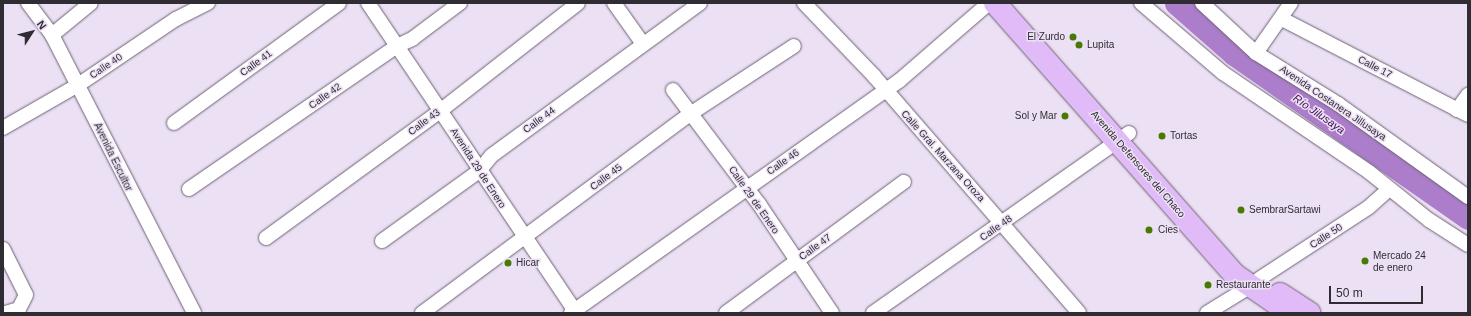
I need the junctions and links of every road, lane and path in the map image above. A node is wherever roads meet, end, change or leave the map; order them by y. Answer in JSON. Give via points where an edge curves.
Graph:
{"nodes":[{"id":1,"x":28,"y":3,"type":"edge"},
{"id":2,"x":91,"y":3,"type":"edge"},
{"id":3,"x":208,"y":3,"type":"edge"},
{"id":4,"x":339,"y":3,"type":"edge"},
{"id":5,"x":368,"y":3,"type":"edge"},
{"id":6,"x":460,"y":3,"type":"edge"},
{"id":7,"x":578,"y":3,"type":"edge"},
{"id":8,"x":614,"y":3,"type":"edge"},
{"id":9,"x":700,"y":3,"type":"edge"},
{"id":10,"x":804,"y":3,"type":"edge"},
{"id":11,"x":989,"y":3,"type":"edge"},
{"id":12,"x":995,"y":3,"type":"edge"},
{"id":13,"x":1015,"y":3,"type":"edge"},
{"id":14,"x":1141,"y":3,"type":"edge"},
{"id":15,"x":1202,"y":3,"type":"edge"},
{"id":16,"x":1291,"y":3,"type":"edge"},
{"id":17,"x":1282,"y":19,"type":"junction"},
{"id":18,"x":52,"y":35,"type":"junction"},
{"id":19,"x":643,"y":44,"type":"junction"},
{"id":20,"x":397,"y":46,"type":"junction"},
{"id":21,"x":794,"y":46,"type":"dead end"},
{"id":22,"x":1256,"y":53,"type":"junction"},
{"id":23,"x":78,"y":85,"type":"junction"},
{"id":24,"x":673,"y":90,"type":"dead end"},
{"id":25,"x":885,"y":90,"type":"junction"},
{"id":26,"x":1468,"y":95,"type":"edge"},
{"id":27,"x":440,"y":111,"type":"junction"},
{"id":28,"x":1463,"y":113,"type":"edge"},
{"id":29,"x":690,"y":114,"type":"junction"},
{"id":30,"x":174,"y":123,"type":"dead end"},
{"id":31,"x":3,"y":128,"type":"edge"},
{"id":32,"x":1123,"y":137,"type":"junction"},
{"id":33,"x":479,"y":170,"type":"junction"},
{"id":34,"x":904,"y":182,"type":"dead end"},
{"id":35,"x":747,"y":188,"type":"junction"},
{"id":36,"x":189,"y":189,"type":"dead end"},
{"id":37,"x":1389,"y":189,"type":"junction"},
{"id":38,"x":1468,"y":197,"type":"edge"},
{"id":39,"x":1003,"y":224,"type":"junction"},
{"id":40,"x":266,"y":238,"type":"dead end"},
{"id":41,"x":526,"y":239,"type":"junction"},
{"id":42,"x":382,"y":241,"type":"dead end"},
{"id":43,"x":1468,"y":246,"type":"edge"},
{"id":44,"x":3,"y":249,"type":"edge"},
{"id":45,"x":796,"y":261,"type":"junction"},
{"id":46,"x":1254,"y":283,"type":"junction"},
{"id":47,"x":574,"y":312,"type":"edge"},
{"id":48,"x":5,"y":313,"type":"edge"},
{"id":49,"x":194,"y":313,"type":"edge"},
{"id":50,"x":422,"y":313,"type":"edge"},
{"id":51,"x":726,"y":313,"type":"edge"},
{"id":52,"x":832,"y":313,"type":"edge"},
{"id":53,"x":873,"y":313,"type":"edge"},
{"id":54,"x":1079,"y":313,"type":"edge"},
{"id":55,"x":1207,"y":313,"type":"edge"},
{"id":56,"x":1290,"y":313,"type":"edge"},
{"id":57,"x":1309,"y":313,"type":"edge"}],
"edges":[{"from":1,"to":18,"type":"street","name":"Avenida Escultor"},
{"from":2,"to":18,"type":"street"},
{"from":3,"to":23,"type":"street","name":"Calle 40","via":[[176,19]]},
{"from":4,"to":30,"type":"street","name":"Calle 41"},
{"from":5,"to":20,"type":"street","name":"Avenida 29 de Enero"},
{"from":6,"to":20,"type":"street","name":"Calle 42","via":[[412,39]]},
{"from":7,"to":27,"type":"street","name":"Calle 43"},
{"from":8,"to":19,"type":"street"},
{"from":9,"to":19,"type":"street","name":"Calle 44"},
{"from":10,"to":25,"type":"street","name":"Calle Gral. Marzana Oroza"},
{"from":11,"to":25,"type":"street","name":"Calle 46"},
{"from":12,"to":32,"type":"main road","name":"Avenida Defensores del Chaco"},
{"from":13,"to":32,"type":"main road","name":"Avenida Defensores del Chaco"},
{"from":14,"to":37,"type":"street","via":[[1223,73]]},
{"from":15,"to":22,"type":"street","name":"Avenida Costanera Jillusaya"},
{"from":16,"to":17,"type":"street"},
{"from":17,"to":22,"type":"street"},
{"from":17,"to":28,"type":"street","name":"Calle 17"},
{"from":18,"to":23,"type":"street","name":"Avenida Escultor"},
{"from":19,"to":33,"type":"street","name":"Calle 44","via":[[491,156]]},
{"from":20,"to":27,"type":"street","name":"Avenida 29 de Enero"},
{"from":20,"to":36,"type":"street","name":"Calle 42"},
{"from":21,"to":29,"type":"street","name":"Calle 45"},
{"from":22,"to":38,"type":"street","name":"Avenida Costanera Jillusaya","via":[[1338,104]]},
{"from":23,"to":31,"type":"street","name":"Calle 40"},
{"from":23,"to":49,"type":"street","name":"Avenida Escultor","via":[[133,200]]},
{"from":24,"to":29,"type":"street","name":"Calle 29 de Enero"},
{"from":25,"to":35,"type":"street","name":"Calle 46"},
{"from":25,"to":39,"type":"street","name":"Calle Gral. Marzana Oroza"},
{"from":26,"to":28,"type":"street"},
{"from":27,"to":33,"type":"street","name":"Avenida 29 de Enero"},
{"from":27,"to":40,"type":"street","name":"Calle 43"},
{"from":29,"to":35,"type":"street","name":"Calle 29 de Enero"},
{"from":29,"to":41,"type":"street","name":"Calle 45"},
{"from":32,"to":39,"type":"street","name":"Calle 48"},
{"from":32,"to":46,"type":"main road","name":"Avenida Defensores del Chaco","via":[[1187,211],[1232,254]]},
{"from":33,"to":41,"type":"street","name":"Avenida 29 de Enero"},
{"from":33,"to":42,"type":"street","name":"Calle 44"},
{"from":34,"to":45,"type":"street","name":"Calle 47"},
{"from":35,"to":45,"type":"street","name":"Calle 29 de Enero"},
{"from":35,"to":47,"type":"street","name":"Calle 46"},
{"from":37,"to":43,"type":"street"},
{"from":37,"to":46,"type":"street","name":"Calle 50","via":[[1369,207]]},
{"from":39,"to":53,"type":"street","name":"Calle 48"},
{"from":39,"to":54,"type":"street","name":"Calle Gral. Marzana Oroza"},
{"from":41,"to":47,"type":"street","name":"Avenida 29 de Enero"},
{"from":41,"to":50,"type":"street","name":"Calle 45"},
{"from":44,"to":48,"type":"street","via":[[26,295],[19,309]]},
{"from":45,"to":51,"type":"street","name":"Calle 47"},
{"from":45,"to":52,"type":"street","name":"Calle 29 de Enero"},
{"from":46,"to":55,"type":"street","name":"Calle 50"},
{"from":46,"to":56,"type":"main road","name":"Avenida Defensores del Chaco"},
{"from":46,"to":57,"type":"main road","name":"Avenida Defensores del Chaco"}]}
